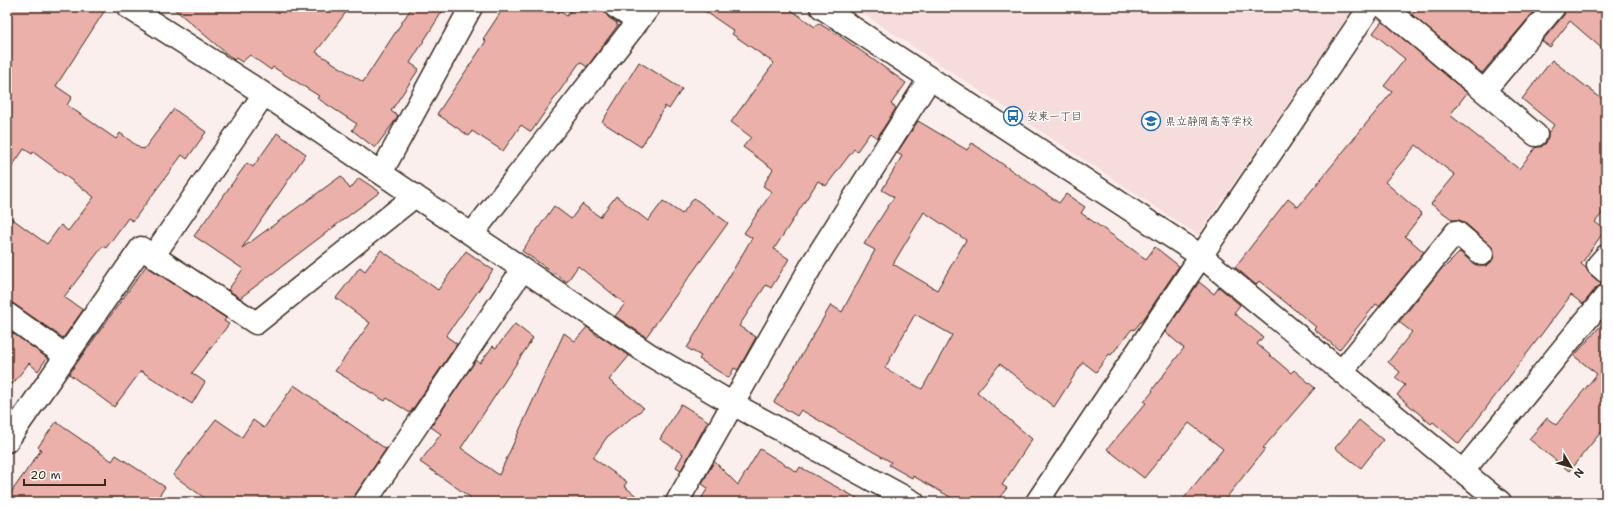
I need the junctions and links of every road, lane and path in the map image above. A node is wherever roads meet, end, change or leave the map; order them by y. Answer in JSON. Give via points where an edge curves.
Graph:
{"nodes":[{"id":1,"x":128,"y":7,"type":"edge"},
{"id":2,"x":471,"y":7,"type":"edge"},
{"id":3,"x":616,"y":7,"type":"edge"},
{"id":4,"x":821,"y":7,"type":"edge"},
{"id":5,"x":1370,"y":7,"type":"edge"},
{"id":6,"x":1384,"y":7,"type":"edge"},
{"id":7,"x":1554,"y":7,"type":"edge"},
{"id":8,"x":644,"y":14,"type":"edge"},
{"id":9,"x":930,"y":78,"type":"junction"},
{"id":10,"x":1484,"y":91,"type":"junction"},
{"id":11,"x":264,"y":94,"type":"junction"},
{"id":12,"x":1536,"y":135,"type":"dead end"},
{"id":13,"x":381,"y":173,"type":"junction"},
{"id":14,"x":415,"y":196,"type":"junction"},
{"id":15,"x":472,"y":234,"type":"junction"},
{"id":16,"x":1482,"y":254,"type":"dead end"},
{"id":17,"x":154,"y":255,"type":"junction"},
{"id":18,"x":1201,"y":256,"type":"junction"},
{"id":19,"x":1606,"y":256,"type":"edge"},
{"id":20,"x":523,"y":269,"type":"junction"},
{"id":21,"x":1606,"y":272,"type":"edge"},
{"id":22,"x":1606,"y":296,"type":"edge"},
{"id":23,"x":7,"y":314,"type":"edge"},
{"id":24,"x":66,"y":356,"type":"junction"},
{"id":25,"x":1342,"y":371,"type":"junction"},
{"id":26,"x":732,"y":404,"type":"junction"},
{"id":27,"x":7,"y":441,"type":"edge"},
{"id":28,"x":1463,"y":471,"type":"junction"},
{"id":29,"x":366,"y":502,"type":"edge"},
{"id":30,"x":677,"y":502,"type":"edge"},
{"id":31,"x":913,"y":502,"type":"edge"},
{"id":32,"x":1037,"y":502,"type":"edge"},
{"id":33,"x":1500,"y":502,"type":"edge"}],
"edges":[{"from":1,"to":11,"type":"street"},
{"from":2,"to":13,"type":"street"},
{"from":3,"to":8,"type":"street"},
{"from":4,"to":9,"type":"street"},
{"from":5,"to":18,"type":"street"},
{"from":6,"to":10,"type":"street"},
{"from":7,"to":10,"type":"street"},
{"from":8,"to":15,"type":"street"},
{"from":9,"to":18,"type":"street"},
{"from":9,"to":26,"type":"street","via":[[813,263]]},
{"from":10,"to":12,"type":"street"},
{"from":11,"to":13,"type":"street"},
{"from":11,"to":17,"type":"street"},
{"from":13,"to":14,"type":"street"},
{"from":14,"to":15,"type":"street"},
{"from":14,"to":17,"type":"street","via":[[256,323]]},
{"from":15,"to":20,"type":"street"},
{"from":16,"to":25,"type":"street","via":[[1456,232]]},
{"from":17,"to":24,"type":"street","via":[[141,248]]},
{"from":18,"to":25,"type":"street"},
{"from":18,"to":32,"type":"street"},
{"from":19,"to":21,"type":"street","via":[[1598,265]]},
{"from":20,"to":26,"type":"street","via":[[650,355]]},
{"from":20,"to":29,"type":"street"},
{"from":22,"to":28,"type":"street"},
{"from":23,"to":24,"type":"street"},
{"from":24,"to":27,"type":"street"},
{"from":25,"to":28,"type":"street"},
{"from":26,"to":30,"type":"street"},
{"from":26,"to":31,"type":"street"},
{"from":28,"to":33,"type":"street"}]}
